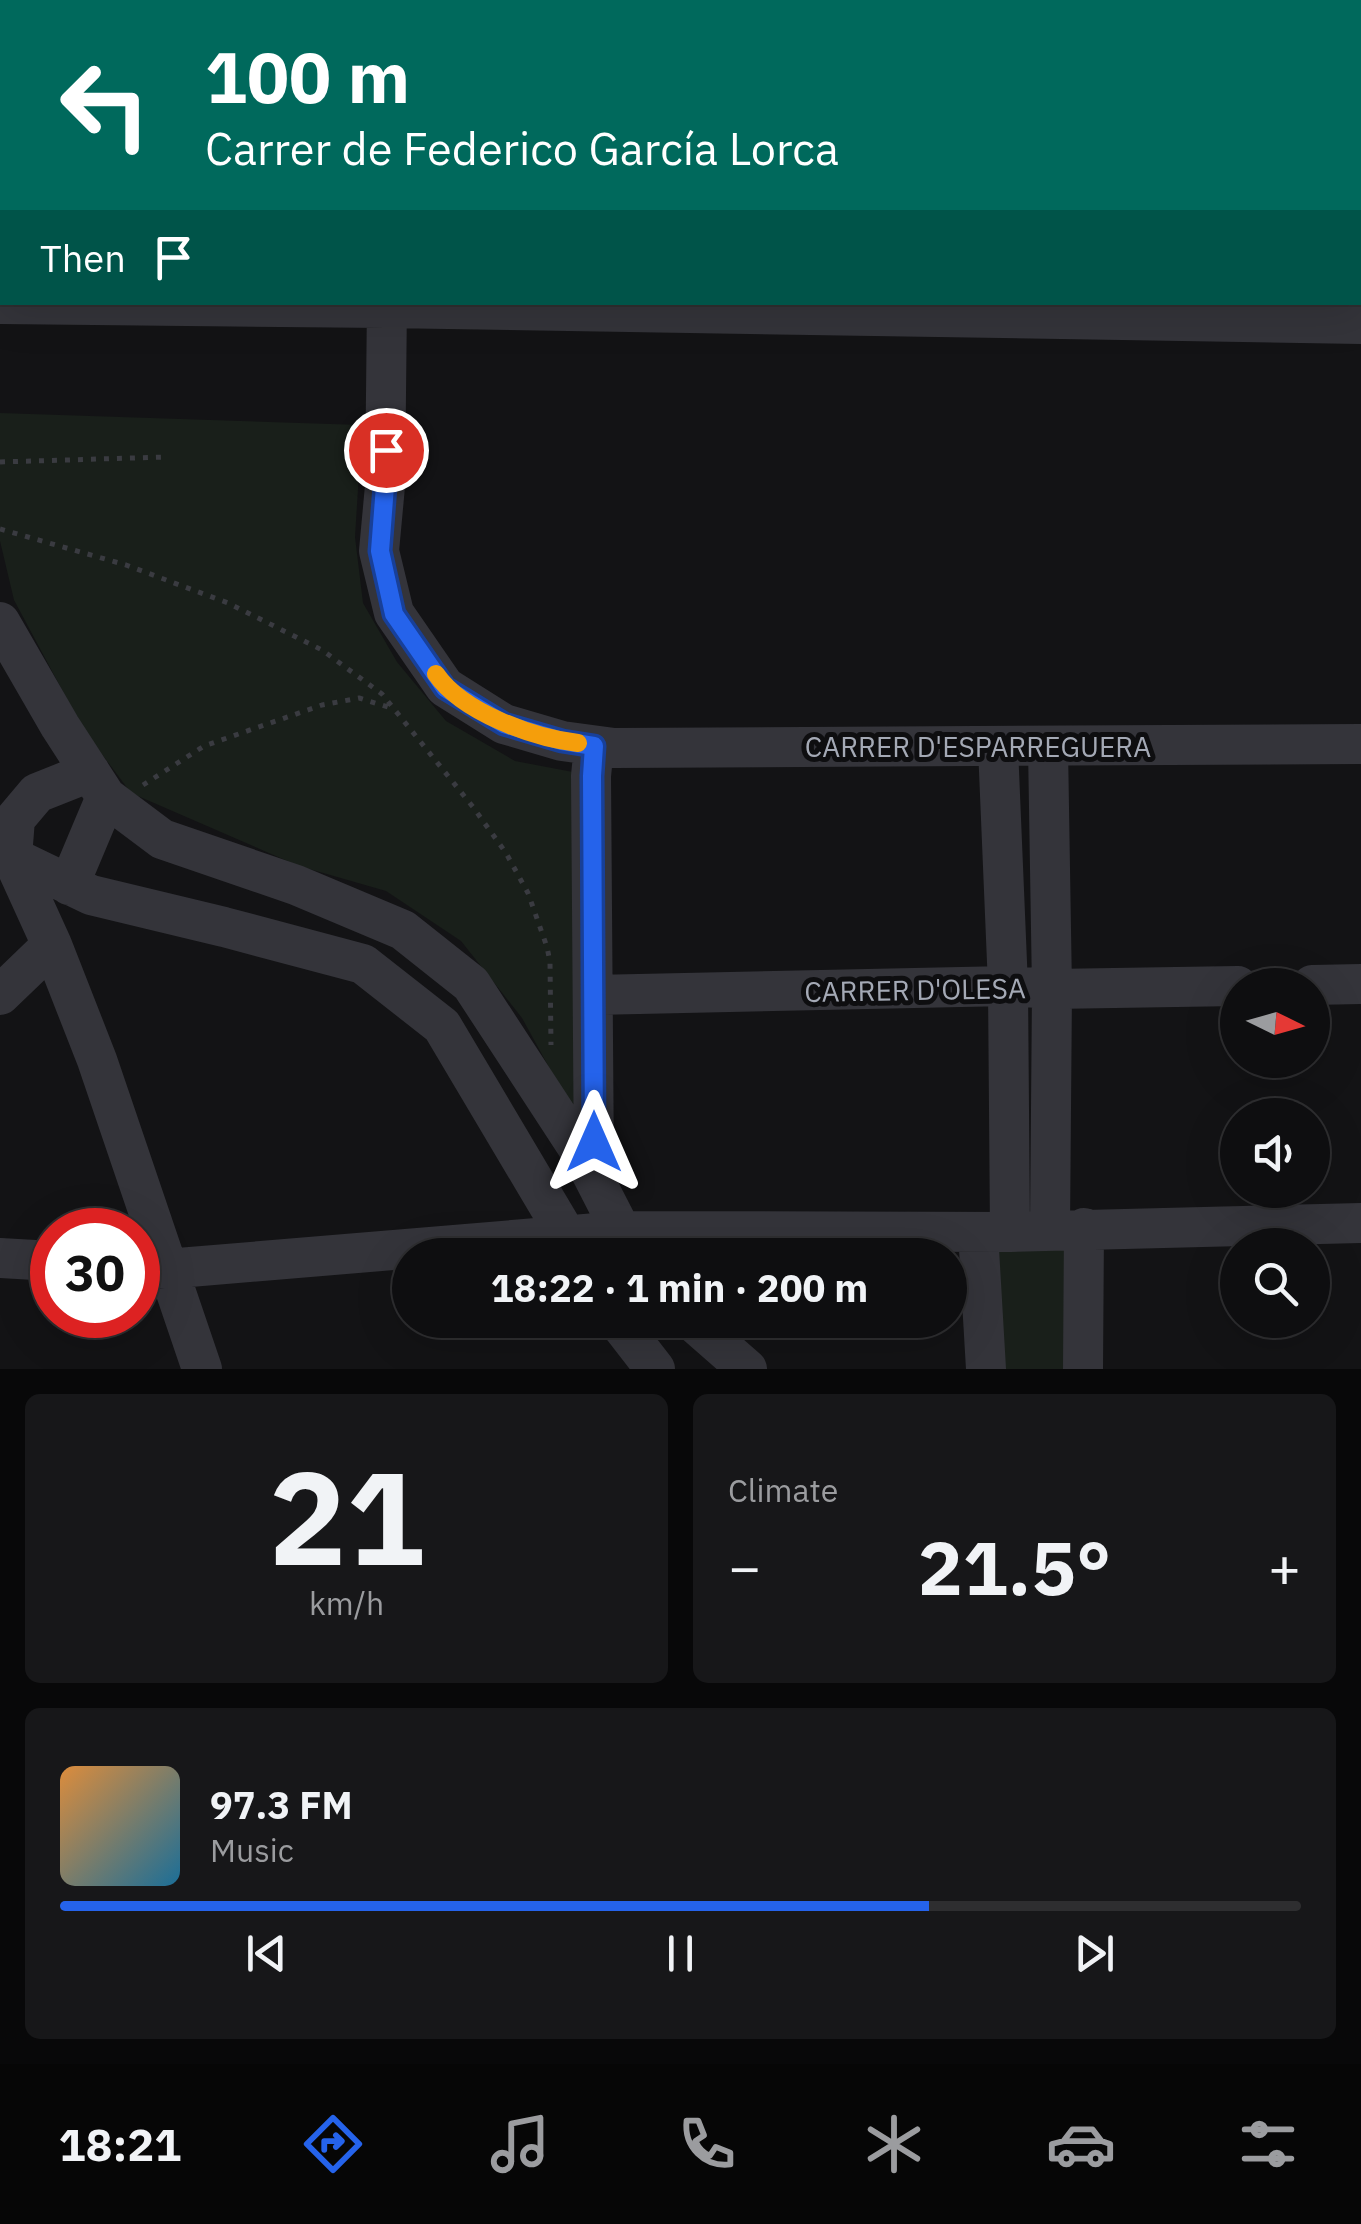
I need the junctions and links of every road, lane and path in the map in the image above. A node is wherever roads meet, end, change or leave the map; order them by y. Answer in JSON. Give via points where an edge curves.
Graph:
{"nodes":[{"id":1,"x":386,"y":305,"type":"edge"},
{"id":2,"x":906,"y":310,"type":"edge"},
{"id":3,"x":1361,"y":324,"type":"edge"},
{"id":4,"x":166,"y":457,"type":"dead end"},
{"id":5,"x":0,"y":462,"type":"edge"},
{"id":6,"x":0,"y":530,"type":"edge"},
{"id":7,"x":0,"y":622,"type":"edge"},
{"id":8,"x":394,"y":709,"type":"junction"},
{"id":9,"x":1361,"y":744,"type":"edge"},
{"id":10,"x":594,"y":746,"type":"junction"},
{"id":11,"x":998,"y":747,"type":"junction"},
{"id":12,"x":1048,"y":747,"type":"junction"},
{"id":13,"x":105,"y":792,"type":"junction"},
{"id":14,"x":6,"y":849,"type":"edge"},
{"id":15,"x":69,"y":885,"type":"junction"},
{"id":16,"x":52,"y":945,"type":"junction"},
{"id":17,"x":1361,"y":984,"type":"edge"},
{"id":18,"x":1330,"y":985,"type":"edge"},
{"id":19,"x":1008,"y":986,"type":"junction"},
{"id":20,"x":1220,"y":986,"type":"edge"},
{"id":21,"x":1052,"y":990,"type":"junction"},
{"id":22,"x":0,"y":995,"type":"edge"},
{"id":23,"x":593,"y":995,"type":"junction"},
{"id":24,"x":544,"y":1095,"type":"junction"},
{"id":25,"x":594,"y":1178,"type":"junction"},
{"id":26,"x":136,"y":1208,"type":"edge"},
{"id":27,"x":1361,"y":1223,"type":"edge"},
{"id":28,"x":1067,"y":1229,"type":"junction"},
{"id":29,"x":994,"y":1232,"type":"junction"},
{"id":30,"x":568,"y":1238,"type":"edge"},
{"id":31,"x":627,"y":1238,"type":"edge"},
{"id":32,"x":795,"y":1238,"type":"edge"},
{"id":33,"x":392,"y":1254,"type":"edge"},
{"id":34,"x":0,"y":1258,"type":"edge"},
{"id":35,"x":30,"y":1260,"type":"edge"},
{"id":36,"x":160,"y":1268,"type":"edge"},
{"id":37,"x":160,"y":1284,"type":"edge"},
{"id":38,"x":631,"y":1338,"type":"edge"},
{"id":39,"x":712,"y":1338,"type":"edge"},
{"id":40,"x":202,"y":1369,"type":"edge"},
{"id":41,"x":655,"y":1369,"type":"edge"},
{"id":42,"x":747,"y":1369,"type":"edge"},
{"id":43,"x":986,"y":1369,"type":"edge"},
{"id":44,"x":1083,"y":1369,"type":"edge"}],
"edges":[{"from":1,"to":2,"type":"street"},
{"from":1,"to":10,"type":"street","name":"CARRER D'ESPARREGUERA","via":[[380,551],[394,614],[445,688],[504,724]]},
{"from":2,"to":3,"type":"street"},
{"from":4,"to":5,"type":"path"},
{"from":6,"to":8,"type":"path","via":[[126,565],[228,604],[322,650]]},
{"from":7,"to":13,"type":"street"},
{"from":8,"to":13,"type":"path","via":[[359,698],[322,705],[204,746],[151,778]]},
{"from":8,"to":24,"type":"path","via":[[473,807],[528,893],[550,962]]},
{"from":9,"to":12,"type":"street","name":"CARRER D'ESPARREGUERA"},
{"from":10,"to":11,"type":"street","name":"CARRER D'ESPARREGUERA"},
{"from":10,"to":23,"type":"street"},
{"from":11,"to":12,"type":"street","name":"CARRER D'ESPARREGUERA"},
{"from":11,"to":19,"type":"street"},
{"from":12,"to":21,"type":"street"},
{"from":13,"to":14,"type":"street","via":[[37,792],[15,819]]},
{"from":13,"to":15,"type":"street"},
{"from":13,"to":24,"type":"street","via":[[162,839],[403,930],[471,984]]},
{"from":14,"to":15,"type":"street"},
{"from":14,"to":16,"type":"street"},
{"from":15,"to":30,"type":"street","via":[[364,964],[442,1026]]},
{"from":16,"to":22,"type":"street"},
{"from":16,"to":26,"type":"street","via":[[97,1060]]},
{"from":17,"to":18,"type":"street"},
{"from":19,"to":21,"type":"street","name":"CARRER D'OLESA"},
{"from":19,"to":23,"type":"street","name":"CARRER D'OLESA"},
{"from":19,"to":29,"type":"street"},
{"from":20,"to":21,"type":"street","name":"CARRER D'OLESA"},
{"from":21,"to":28,"type":"street"},
{"from":23,"to":25,"type":"street"},
{"from":24,"to":25,"type":"street"},
{"from":25,"to":31,"type":"street"},
{"from":27,"to":28,"type":"street"},
{"from":28,"to":29,"type":"street"},
{"from":28,"to":44,"type":"street"},
{"from":29,"to":32,"type":"street"},
{"from":29,"to":43,"type":"street"},
{"from":33,"to":36,"type":"street"},
{"from":34,"to":35,"type":"street"},
{"from":37,"to":40,"type":"street"},
{"from":38,"to":41,"type":"street"},
{"from":39,"to":42,"type":"street"}]}
